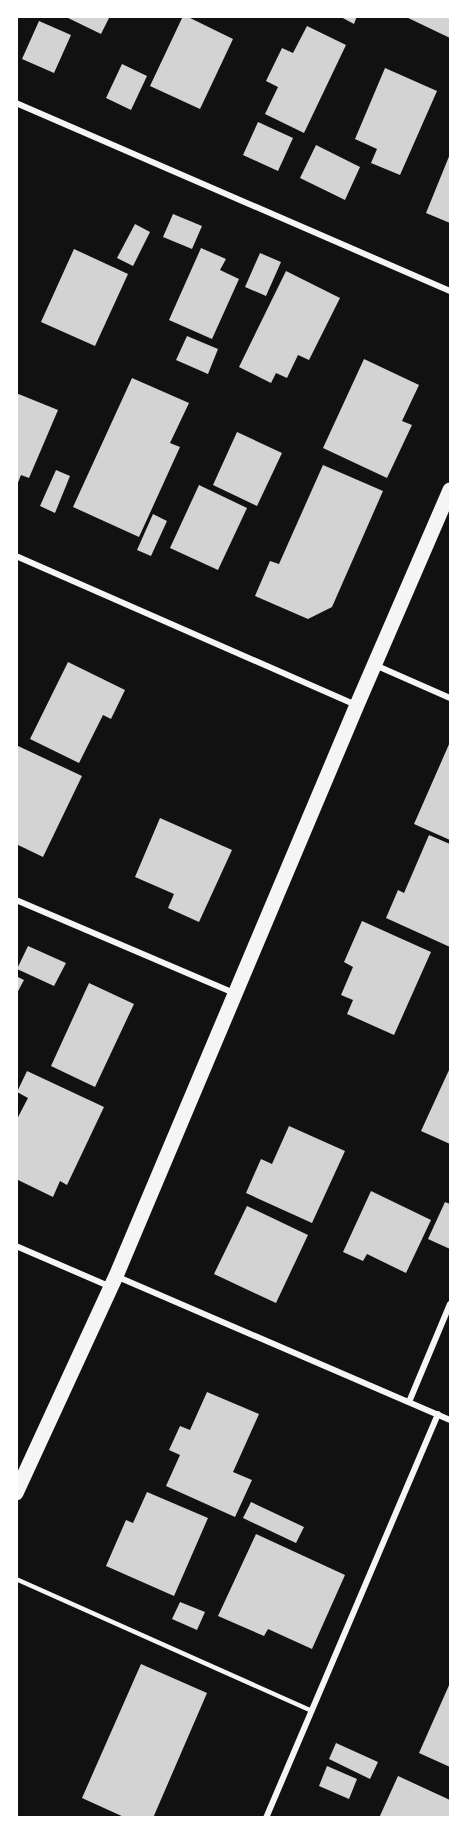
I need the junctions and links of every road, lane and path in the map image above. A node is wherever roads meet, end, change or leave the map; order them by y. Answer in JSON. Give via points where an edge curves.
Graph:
{"nodes":[{"id":1,"x":16,"y":103,"type":"edge"},
{"id":2,"x":450,"y":291,"type":"edge"},
{"id":3,"x":450,"y":490,"type":"edge"},
{"id":4,"x":16,"y":556,"type":"edge"},
{"id":5,"x":374,"y":665,"type":"junction"},
{"id":6,"x":450,"y":698,"type":"edge"},
{"id":7,"x":357,"y":705,"type":"junction"},
{"id":8,"x":16,"y":900,"type":"edge"},
{"id":9,"x":235,"y":994,"type":"junction"},
{"id":10,"x":16,"y":1246,"type":"edge"},
{"id":11,"x":114,"y":1282,"type":"junction"},
{"id":12,"x":450,"y":1304,"type":"edge"},
{"id":13,"x":408,"y":1402,"type":"junction"},
{"id":14,"x":438,"y":1414,"type":"junction"},
{"id":15,"x":450,"y":1420,"type":"edge"},
{"id":16,"x":16,"y":1492,"type":"edge"},
{"id":17,"x":16,"y":1579,"type":"edge"},
{"id":18,"x":312,"y":1710,"type":"junction"},
{"id":19,"x":266,"y":1818,"type":"edge"}],
"edges":[{"from":1,"to":2,"type":"street"},
{"from":3,"to":5,"type":"main road"},
{"from":4,"to":7,"type":"street"},
{"from":5,"to":6,"type":"street"},
{"from":5,"to":7,"type":"main road"},
{"from":7,"to":9,"type":"main road"},
{"from":8,"to":9,"type":"street"},
{"from":9,"to":11,"type":"main road"},
{"from":10,"to":11,"type":"street"},
{"from":11,"to":13,"type":"street"},
{"from":11,"to":16,"type":"main road"},
{"from":12,"to":13,"type":"street"},
{"from":13,"to":14,"type":"street"},
{"from":14,"to":15,"type":"street"},
{"from":14,"to":18,"type":"street"},
{"from":17,"to":18,"type":"lane"},
{"from":18,"to":19,"type":"street"}]}
